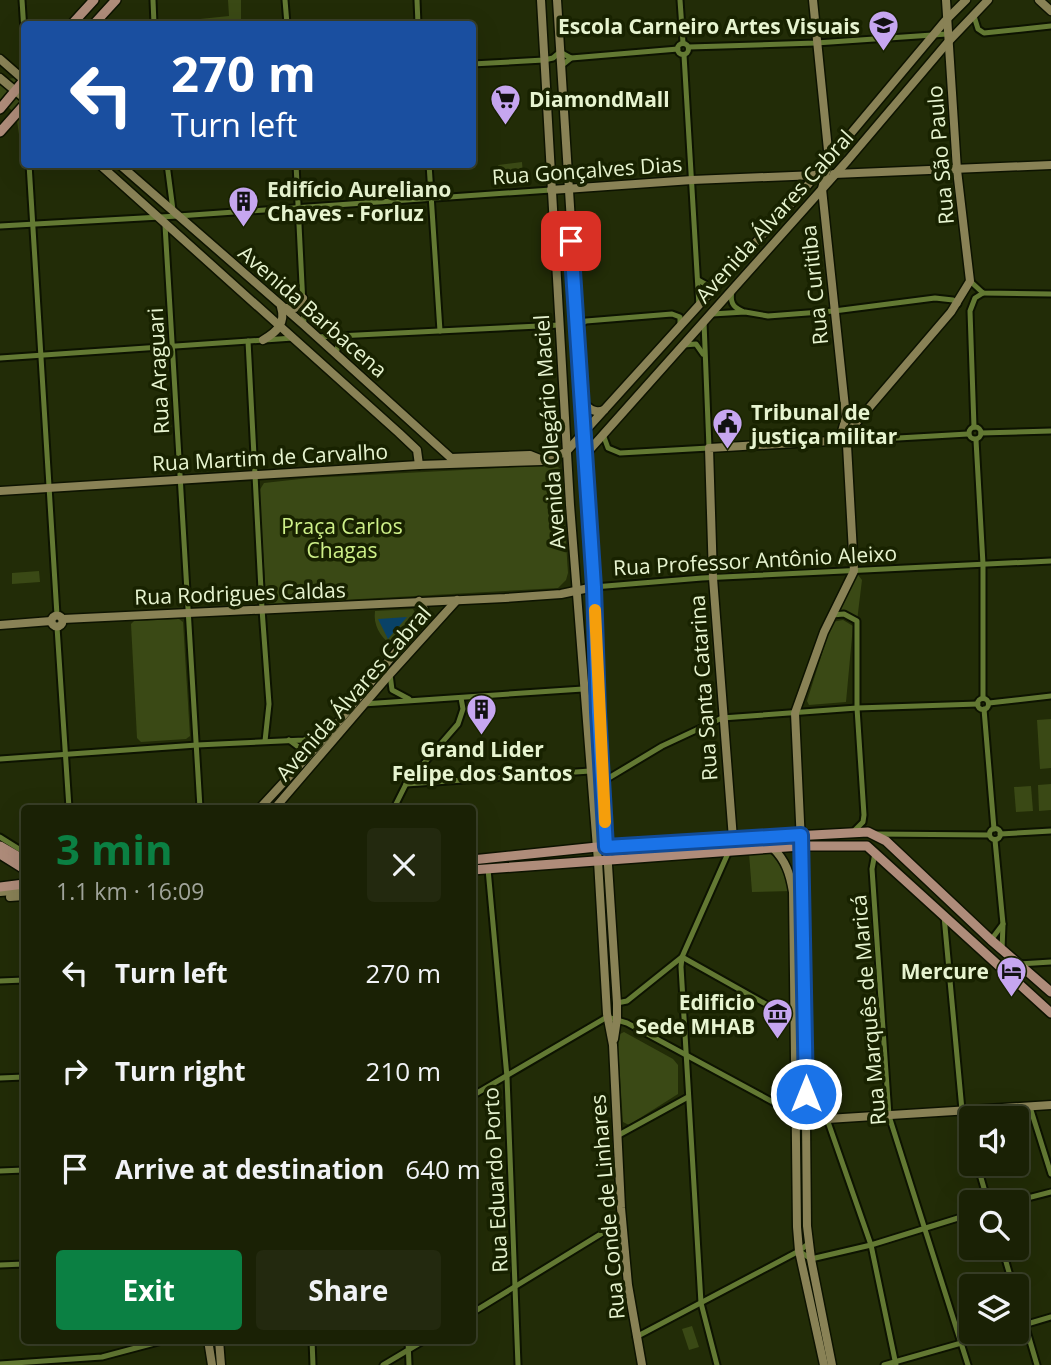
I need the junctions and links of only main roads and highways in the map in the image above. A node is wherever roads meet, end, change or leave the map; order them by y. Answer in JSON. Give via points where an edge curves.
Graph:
{"nodes":[{"id":1,"x":94,"y":0,"type":"edge"},
{"id":2,"x":116,"y":0,"type":"edge"},
{"id":3,"x":75,"y":21,"type":"edge"},
{"id":4,"x":97,"y":21,"type":"edge"},
{"id":5,"x":21,"y":84,"type":"edge"},
{"id":6,"x":21,"y":108,"type":"edge"},
{"id":7,"x":0,"y":109,"type":"edge"},
{"id":8,"x":0,"y":132,"type":"edge"},
{"id":9,"x":0,"y":846,"type":"edge"},
{"id":10,"x":0,"y":854,"type":"edge"},
{"id":11,"x":476,"y":860,"type":"edge"},
{"id":12,"x":20,"y":862,"type":"edge"},
{"id":13,"x":476,"y":870,"type":"edge"},
{"id":14,"x":21,"y":885,"type":"edge"},
{"id":15,"x":0,"y":892,"type":"edge"},
{"id":16,"x":1051,"y":992,"type":"edge"},
{"id":17,"x":1051,"y":1013,"type":"edge"}],
"edges":[{"from":1,"to":3,"type":"main road"},
{"from":2,"to":4,"type":"main road"},
{"from":5,"to":7,"type":"main road"},
{"from":6,"to":8,"type":"main road"},
{"from":9,"to":12,"type":"main road"},
{"from":10,"to":12,"type":"main road"},
{"from":11,"to":16,"type":"main road","via":[[601,847],[872,834],[886,841]]},
{"from":13,"to":17,"type":"main road","via":[[861,845],[875,852]]},
{"from":14,"to":15,"type":"main road"}]}
